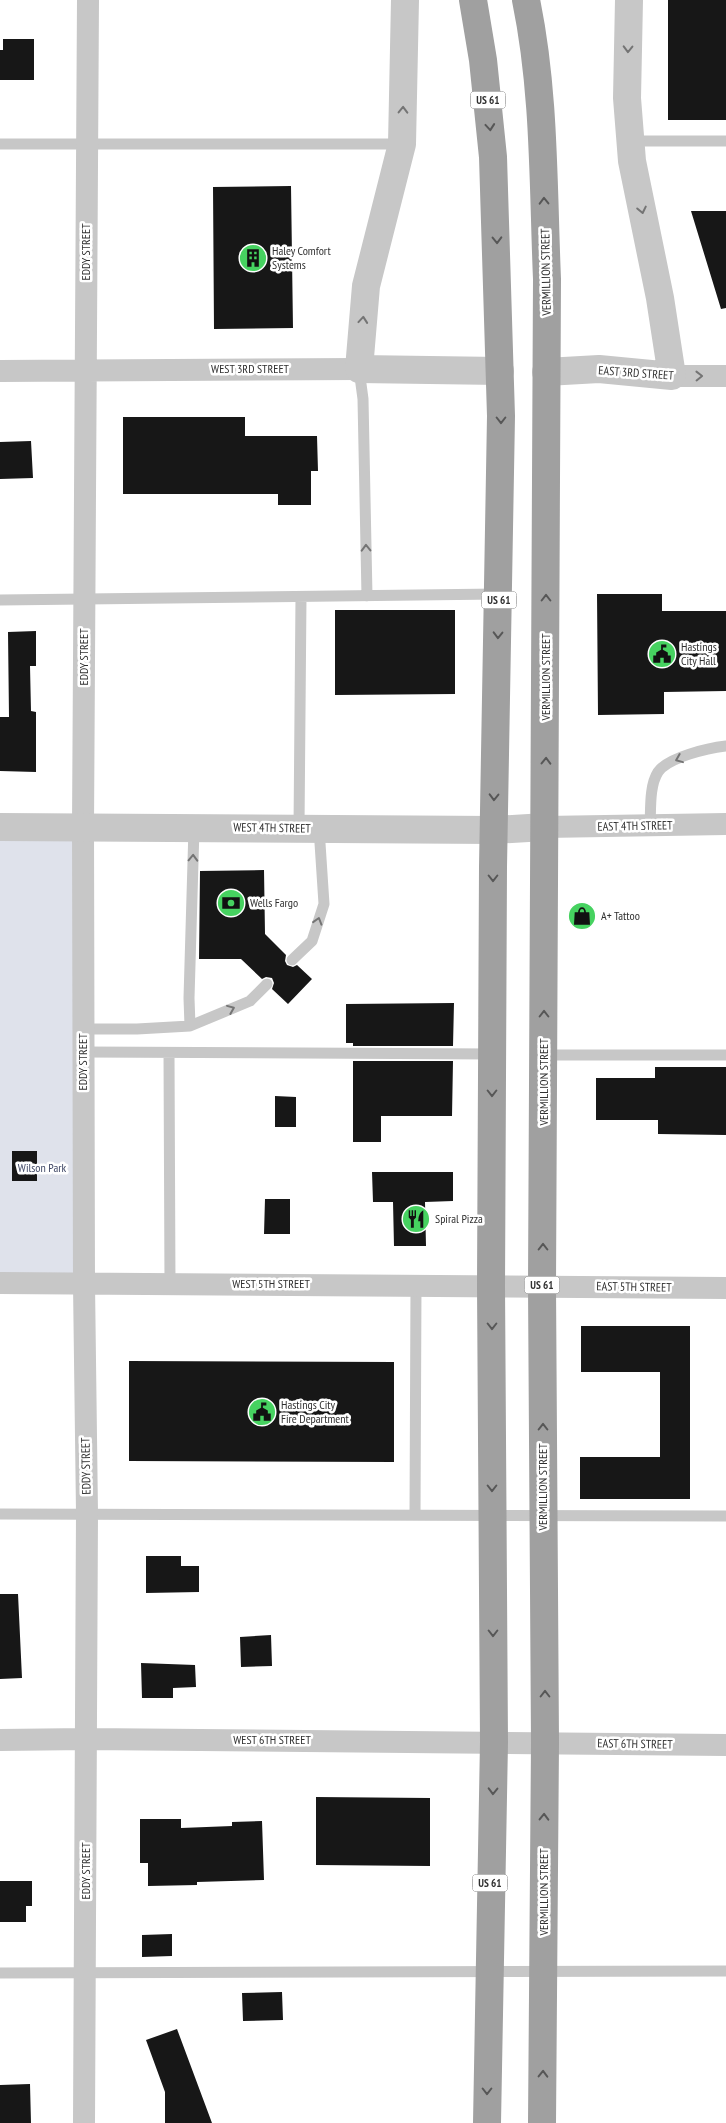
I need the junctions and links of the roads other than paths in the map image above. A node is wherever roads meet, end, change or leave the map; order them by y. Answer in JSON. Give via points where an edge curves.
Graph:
{"nodes":[{"id":1,"x":88,"y":0,"type":"edge"},
{"id":2,"x":405,"y":0,"type":"edge"},
{"id":3,"x":472,"y":0,"type":"edge"},
{"id":4,"x":526,"y":0,"type":"edge"},
{"id":5,"x":629,"y":0,"type":"edge"},
{"id":6,"x":630,"y":141,"type":"junction"},
{"id":7,"x":726,"y":141,"type":"edge"},
{"id":8,"x":0,"y":144,"type":"edge"},
{"id":9,"x":86,"y":144,"type":"junction"},
{"id":10,"x":402,"y":144,"type":"junction"},
{"id":11,"x":359,"y":369,"type":"junction"},
{"id":12,"x":0,"y":371,"type":"edge"},
{"id":13,"x":87,"y":371,"type":"junction"},
{"id":14,"x":500,"y":371,"type":"junction"},
{"id":15,"x":546,"y":372,"type":"junction"},
{"id":16,"x":672,"y":376,"type":"junction"},
{"id":17,"x":726,"y":376,"type":"edge"},
{"id":18,"x":499,"y":594,"type":"junction"},
{"id":19,"x":367,"y":596,"type":"junction"},
{"id":20,"x":300,"y":597,"type":"junction"},
{"id":21,"x":0,"y":600,"type":"edge"},
{"id":22,"x":85,"y":600,"type":"junction"},
{"id":23,"x":726,"y":746,"type":"edge"},
{"id":24,"x":726,"y":824,"type":"edge"},
{"id":25,"x":83,"y":826,"type":"junction"},
{"id":26,"x":650,"y":826,"type":"junction"},
{"id":27,"x":0,"y":827,"type":"edge"},
{"id":28,"x":194,"y":827,"type":"junction"},
{"id":29,"x":545,"y":827,"type":"junction"},
{"id":30,"x":309,"y":828,"type":"junction"},
{"id":31,"x":494,"y":830,"type":"junction"},
{"id":32,"x":292,"y":960,"type":"dead end"},
{"id":33,"x":267,"y":984,"type":"dead end"},
{"id":34,"x":190,"y":1026,"type":"junction"},
{"id":35,"x":83,"y":1029,"type":"junction"},
{"id":36,"x":83,"y":1052,"type":"junction"},
{"id":37,"x":169,"y":1053,"type":"junction"},
{"id":38,"x":492,"y":1054,"type":"junction"},
{"id":39,"x":544,"y":1055,"type":"junction"},
{"id":40,"x":726,"y":1055,"type":"edge"},
{"id":41,"x":0,"y":1283,"type":"edge"},
{"id":42,"x":84,"y":1284,"type":"junction"},
{"id":43,"x":170,"y":1284,"type":"junction"},
{"id":44,"x":416,"y":1284,"type":"junction"},
{"id":45,"x":491,"y":1286,"type":"junction"},
{"id":46,"x":542,"y":1286,"type":"junction"},
{"id":47,"x":726,"y":1288,"type":"edge"},
{"id":48,"x":87,"y":1513,"type":"junction"},
{"id":49,"x":0,"y":1514,"type":"edge"},
{"id":50,"x":543,"y":1515,"type":"junction"},
{"id":51,"x":415,"y":1516,"type":"junction"},
{"id":52,"x":492,"y":1516,"type":"junction"},
{"id":53,"x":726,"y":1516,"type":"edge"},
{"id":54,"x":87,"y":1739,"type":"junction"},
{"id":55,"x":0,"y":1740,"type":"edge"},
{"id":56,"x":494,"y":1742,"type":"junction"},
{"id":57,"x":545,"y":1743,"type":"junction"},
{"id":58,"x":726,"y":1745,"type":"edge"},
{"id":59,"x":488,"y":1970,"type":"junction"},
{"id":60,"x":544,"y":1971,"type":"junction"},
{"id":61,"x":726,"y":1971,"type":"edge"},
{"id":62,"x":0,"y":1973,"type":"edge"},
{"id":63,"x":85,"y":1973,"type":"junction"},
{"id":64,"x":84,"y":2123,"type":"edge"},
{"id":65,"x":487,"y":2123,"type":"edge"},
{"id":66,"x":542,"y":2123,"type":"edge"}],
"edges":[{"from":1,"to":9,"type":"street","name":"EDDY STREET"},
{"from":10,"to":2,"type":"street","one_way":true},
{"from":3,"to":14,"type":"highway","number":"US 61","one_way":true,"via":[[481,44],[493,157]]},
{"from":15,"to":4,"type":"highway","name":"VERMILLION STREET","number":"US 61","one_way":true,"via":[[543,145],[535,42]]},
{"from":5,"to":6,"type":"street","one_way":true,"via":[[627,98]]},
{"from":6,"to":7,"type":"lane"},
{"from":6,"to":16,"type":"street","one_way":true},
{"from":8,"to":9,"type":"lane"},
{"from":9,"to":10,"type":"lane"},
{"from":9,"to":13,"type":"street","name":"EDDY STREET"},
{"from":11,"to":10,"type":"street","one_way":true,"via":[[366,286]]},
{"from":11,"to":13,"type":"street","name":"WEST 3RD STREET"},
{"from":11,"to":14,"type":"street","name":"WEST 3RD STREET"},
{"from":19,"to":11,"type":"lane","one_way":true,"via":[[364,399]]},
{"from":12,"to":13,"type":"street","name":"WEST 3RD STREET"},
{"from":13,"to":22,"type":"street","name":"EDDY STREET"},
{"from":14,"to":18,"type":"highway","number":"US 61","one_way":true},
{"from":15,"to":16,"type":"street","name":"EAST 3RD STREET","via":[[599,370]]},
{"from":29,"to":15,"type":"highway","name":"VERMILLION STREET","number":"US 61","one_way":true},
{"from":16,"to":17,"type":"street","name":"EAST 3RD STREET","one_way":true},
{"from":18,"to":19,"type":"lane"},
{"from":18,"to":31,"type":"highway","number":"US 61","one_way":true},
{"from":19,"to":20,"type":"lane"},
{"from":20,"to":22,"type":"lane"},
{"from":20,"to":30,"type":"lane"},
{"from":21,"to":22,"type":"lane"},
{"from":22,"to":25,"type":"street","name":"EDDY STREET"},
{"from":23,"to":26,"type":"lane","one_way":true,"via":[[676,758],[659,771],[653,786]]},
{"from":24,"to":26,"type":"street","name":"EAST 4TH STREET"},
{"from":25,"to":27,"type":"street","name":"WEST 4TH STREET"},
{"from":25,"to":28,"type":"street","name":"WEST 4TH STREET"},
{"from":25,"to":35,"type":"street","name":"EDDY STREET"},
{"from":26,"to":29,"type":"street","name":"EAST 4TH STREET"},
{"from":28,"to":30,"type":"street","name":"WEST 4TH STREET"},
{"from":34,"to":28,"type":"lane","one_way":true,"via":[[188,998]]},
{"from":29,"to":31,"type":"street","name":"WEST 4TH STREET"},
{"from":39,"to":29,"type":"highway","name":"VERMILLION STREET","number":"US 61","one_way":true},
{"from":30,"to":31,"type":"street","name":"WEST 4TH STREET"},
{"from":32,"to":30,"type":"lane","one_way":true,"via":[[312,941],[324,904]]},
{"from":31,"to":38,"type":"highway","number":"US 61","one_way":true},
{"from":34,"to":33,"type":"lane","one_way":true,"via":[[250,1001]]},
{"from":34,"to":35,"type":"lane"},
{"from":35,"to":36,"type":"street","name":"EDDY STREET"},
{"from":36,"to":37,"type":"lane"},
{"from":36,"to":42,"type":"street","name":"EDDY STREET"},
{"from":37,"to":38,"type":"lane"},
{"from":37,"to":43,"type":"lane"},
{"from":38,"to":45,"type":"highway","number":"US 61","one_way":true},
{"from":39,"to":40,"type":"lane"},
{"from":46,"to":39,"type":"highway","name":"VERMILLION STREET","number":"US 61","one_way":true},
{"from":41,"to":42,"type":"street","name":"WEST 5TH STREET"},
{"from":42,"to":43,"type":"street","name":"WEST 5TH STREET"},
{"from":42,"to":48,"type":"street","name":"EDDY STREET"},
{"from":43,"to":44,"type":"street","name":"WEST 5TH STREET"},
{"from":44,"to":45,"type":"street","name":"WEST 5TH STREET"},
{"from":44,"to":51,"type":"lane"},
{"from":45,"to":46,"type":"street","name":"WEST 5TH STREET"},
{"from":45,"to":52,"type":"highway","number":"US 61","one_way":true},
{"from":46,"to":47,"type":"street","name":"EAST 5TH STREET"},
{"from":50,"to":46,"type":"highway","name":"VERMILLION STREET","number":"US 61","one_way":true},
{"from":48,"to":49,"type":"lane"},
{"from":48,"to":51,"type":"lane"},
{"from":48,"to":54,"type":"street","name":"EDDY STREET"},
{"from":50,"to":52,"type":"lane"},
{"from":50,"to":53,"type":"lane"},
{"from":57,"to":50,"type":"highway","name":"VERMILLION STREET","number":"US 61","one_way":true},
{"from":51,"to":52,"type":"lane"},
{"from":52,"to":56,"type":"highway","number":"US 61","one_way":true},
{"from":54,"to":55,"type":"street","name":"WEST 6TH STREET"},
{"from":54,"to":56,"type":"street","name":"WEST 6TH STREET"},
{"from":54,"to":63,"type":"street","name":"EDDY STREET"},
{"from":56,"to":57,"type":"street","name":"WEST 6TH STREET"},
{"from":56,"to":59,"type":"highway","number":"US 61","one_way":true},
{"from":57,"to":58,"type":"street","name":"EAST 6TH STREET"},
{"from":60,"to":57,"type":"highway","name":"VERMILLION STREET","number":"US 61","one_way":true},
{"from":59,"to":60,"type":"lane"},
{"from":59,"to":63,"type":"lane"},
{"from":59,"to":65,"type":"highway","number":"US 61","one_way":true},
{"from":60,"to":61,"type":"lane"},
{"from":66,"to":60,"type":"highway","name":"VERMILLION STREET","number":"US 61","one_way":true},
{"from":62,"to":63,"type":"lane"},
{"from":63,"to":64,"type":"street","name":"EDDY STREET"}]}
